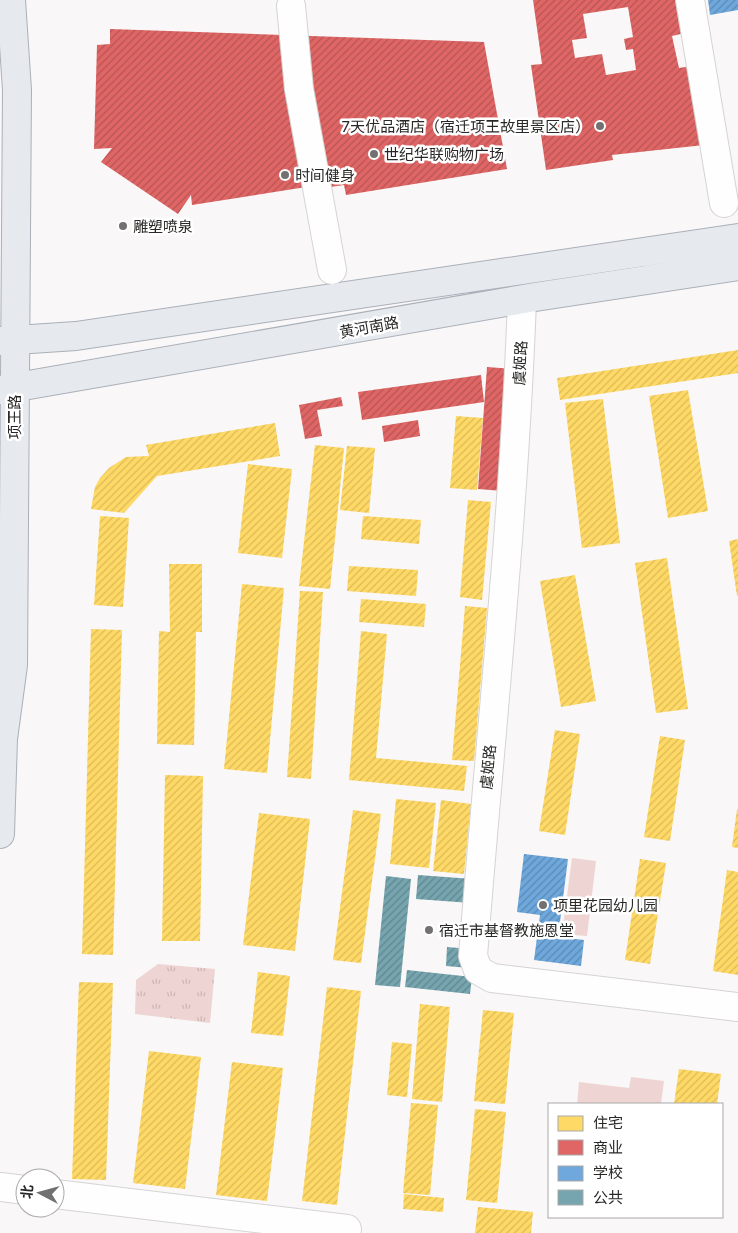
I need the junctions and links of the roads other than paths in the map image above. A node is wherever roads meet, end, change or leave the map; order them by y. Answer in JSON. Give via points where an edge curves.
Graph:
{"nodes":[{"id":1,"x":11,"y":0,"type":"edge"},
{"id":2,"x":690,"y":0,"type":"edge"},
{"id":3,"x":291,"y":6,"type":"dead end"},
{"id":4,"x":724,"y":203,"type":"dead end"},
{"id":5,"x":738,"y":238,"type":"edge"},
{"id":6,"x":738,"y":266,"type":"edge"},
{"id":7,"x":332,"y":270,"type":"dead end"},
{"id":8,"x":522,"y":300,"type":"junction"},
{"id":9,"x":8,"y":341,"type":"edge"},
{"id":10,"x":7,"y":389,"type":"edge"},
{"id":11,"x":0,"y":834,"type":"edge"},
{"id":12,"x":738,"y":1007,"type":"edge"},
{"id":13,"x":0,"y":1187,"type":"edge"},
{"id":14,"x":15,"y":1189,"type":"edge"},
{"id":15,"x":65,"y":1195,"type":"edge"},
{"id":16,"x":347,"y":1230,"type":"dead end"}],
"edges":[{"from":1,"to":9,"type":"main road","name":"项王路","via":[[17,90]]},
{"from":2,"to":4,"type":"street"},
{"from":3,"to":7,"type":"street","via":[[299,89]]},
{"from":5,"to":9,"type":"main road","via":[[86,334]]},
{"from":6,"to":8,"type":"main road","name":"黄河南路"},
{"from":8,"to":10,"type":"main road","name":"黄河南路"},
{"from":8,"to":12,"type":"street","name":"虞姬路","via":[[511,497],[473,956],[478,970],[492,978]]},
{"from":9,"to":10,"type":"main road","name":"项王路"},
{"from":10,"to":11,"type":"main road","name":"项王路","via":[[13,665],[3,739]]},
{"from":13,"to":14,"type":"street"},
{"from":15,"to":16,"type":"street"}]}
